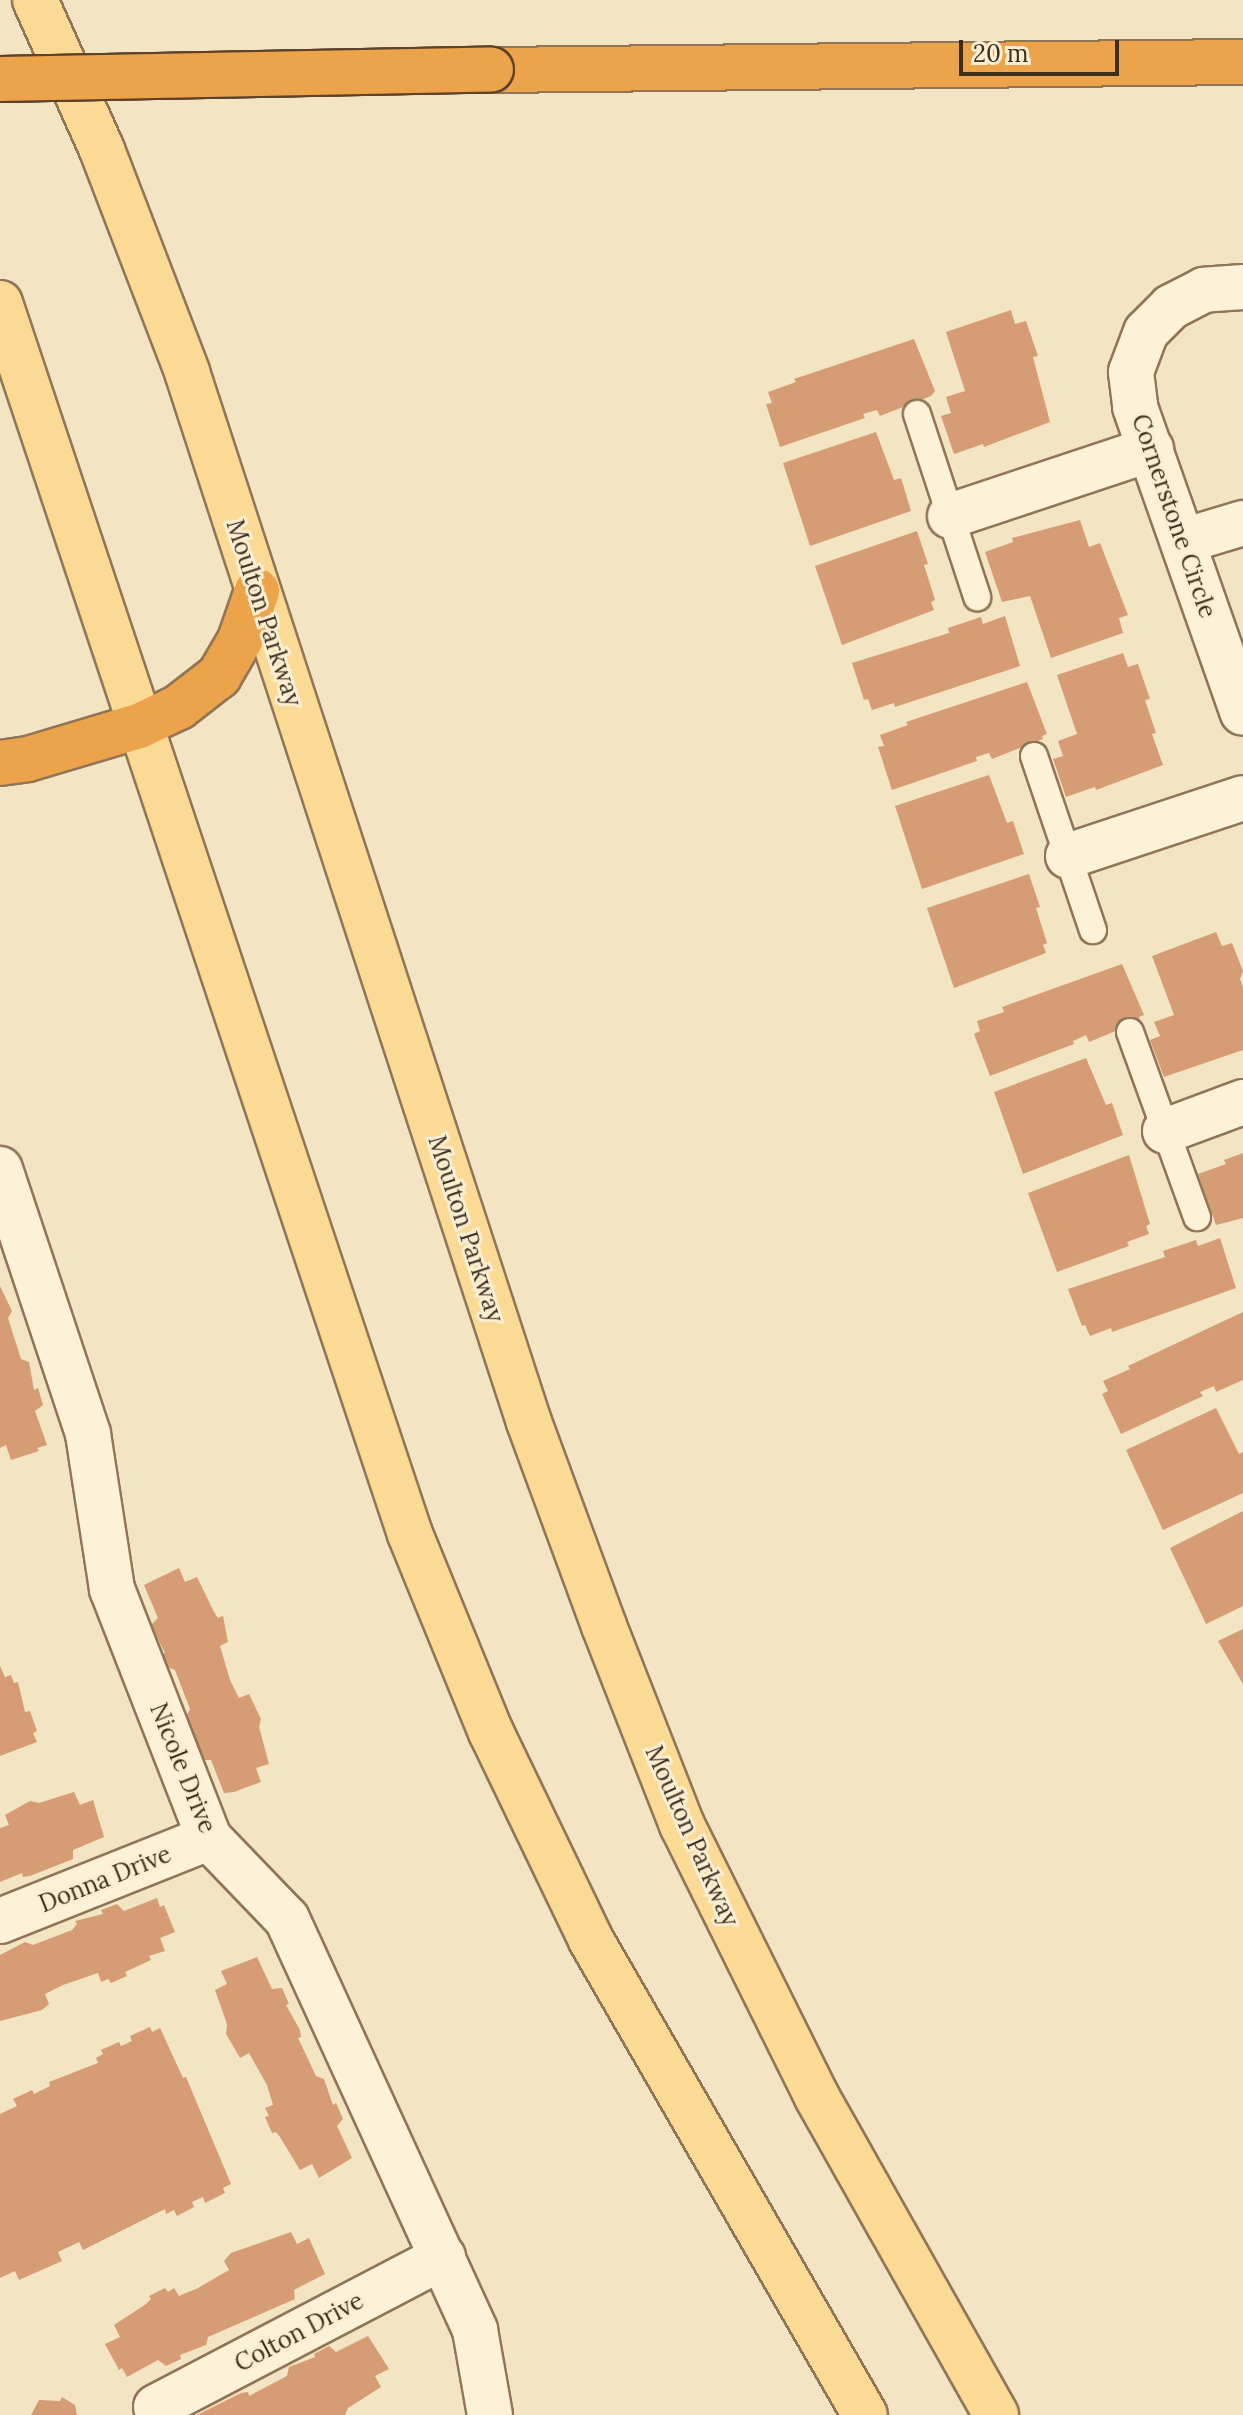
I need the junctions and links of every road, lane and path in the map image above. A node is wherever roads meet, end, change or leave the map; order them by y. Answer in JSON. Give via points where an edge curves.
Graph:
{"nodes":[{"id":1,"x":35,"y":0,"type":"edge"},
{"id":2,"x":1243,"y":62,"type":"edge"},
{"id":3,"x":0,"y":79,"type":"edge"},
{"id":4,"x":1243,"y":287,"type":"edge"},
{"id":5,"x":0,"y":303,"type":"edge"},
{"id":6,"x":917,"y":414,"type":"dead end"},
{"id":7,"x":1151,"y":449,"type":"junction"},
{"id":8,"x":950,"y":516,"type":"junction"},
{"id":9,"x":1243,"y":523,"type":"edge"},
{"id":10,"x":1183,"y":541,"type":"junction"},
{"id":11,"x":257,"y":591,"type":"junction"},
{"id":12,"x":977,"y":597,"type":"dead end"},
{"id":13,"x":1243,"y":713,"type":"edge"},
{"id":14,"x":139,"y":726,"type":"junction"},
{"id":15,"x":1034,"y":756,"type":"dead end"},
{"id":16,"x":0,"y":763,"type":"edge"},
{"id":17,"x":1243,"y":798,"type":"edge"},
{"id":18,"x":1068,"y":856,"type":"junction"},
{"id":19,"x":1093,"y":930,"type":"dead end"},
{"id":20,"x":1130,"y":1032,"type":"dead end"},
{"id":21,"x":1243,"y":1102,"type":"edge"},
{"id":22,"x":1165,"y":1131,"type":"junction"},
{"id":23,"x":0,"y":1169,"type":"edge"},
{"id":24,"x":1197,"y":1217,"type":"dead end"},
{"id":25,"x":209,"y":1838,"type":"junction"},
{"id":26,"x":0,"y":1921,"type":"edge"},
{"id":27,"x":443,"y":2257,"type":"junction"},
{"id":28,"x":156,"y":2407,"type":"dead end"},
{"id":29,"x":490,"y":2415,"type":"edge"},
{"id":30,"x":865,"y":2415,"type":"edge"},
{"id":31,"x":996,"y":2415,"type":"edge"}],
"edges":[{"from":1,"to":11,"type":"main road","name":"Moulton Parkway","via":[[102,150],[187,372]]},
{"from":2,"to":3,"type":"highway","bridge":true},
{"from":4,"to":7,"type":"street","name":"Cornerstone Circle","via":[[1204,290],[1171,307],[1146,332],[1131,372],[1135,407]]},
{"from":5,"to":14,"type":"main road"},
{"from":6,"to":8,"type":"lane"},
{"from":7,"to":8,"type":"street"},
{"from":7,"to":10,"type":"street","name":"Cornerstone Circle"},
{"from":8,"to":12,"type":"lane"},
{"from":9,"to":10,"type":"street"},
{"from":10,"to":13,"type":"street","name":"Cornerstone Circle"},
{"from":11,"to":14,"type":"highway","via":[[240,640],[219,676],[179,707]]},
{"from":11,"to":31,"type":"main road","name":"Moulton Parkway","via":[[529,1422],[682,1825],[817,2097]]},
{"from":14,"to":16,"type":"highway"},
{"from":14,"to":30,"type":"main road","via":[[410,1534],[491,1732],[591,1940]]},
{"from":15,"to":18,"type":"lane"},
{"from":17,"to":18,"type":"street"},
{"from":18,"to":19,"type":"lane"},
{"from":20,"to":22,"type":"lane"},
{"from":21,"to":22,"type":"street"},
{"from":22,"to":24,"type":"lane"},
{"from":23,"to":25,"type":"street","name":"Nicole Drive","via":[[88,1434],[112,1589]]},
{"from":25,"to":26,"type":"street","name":"Donna Drive"},
{"from":25,"to":27,"type":"street","name":"Nicole Drive","via":[[287,1919]]},
{"from":27,"to":28,"type":"street","name":"Colton Drive"},
{"from":27,"to":29,"type":"street","name":"Nicole Drive","via":[[475,2330]]}]}
